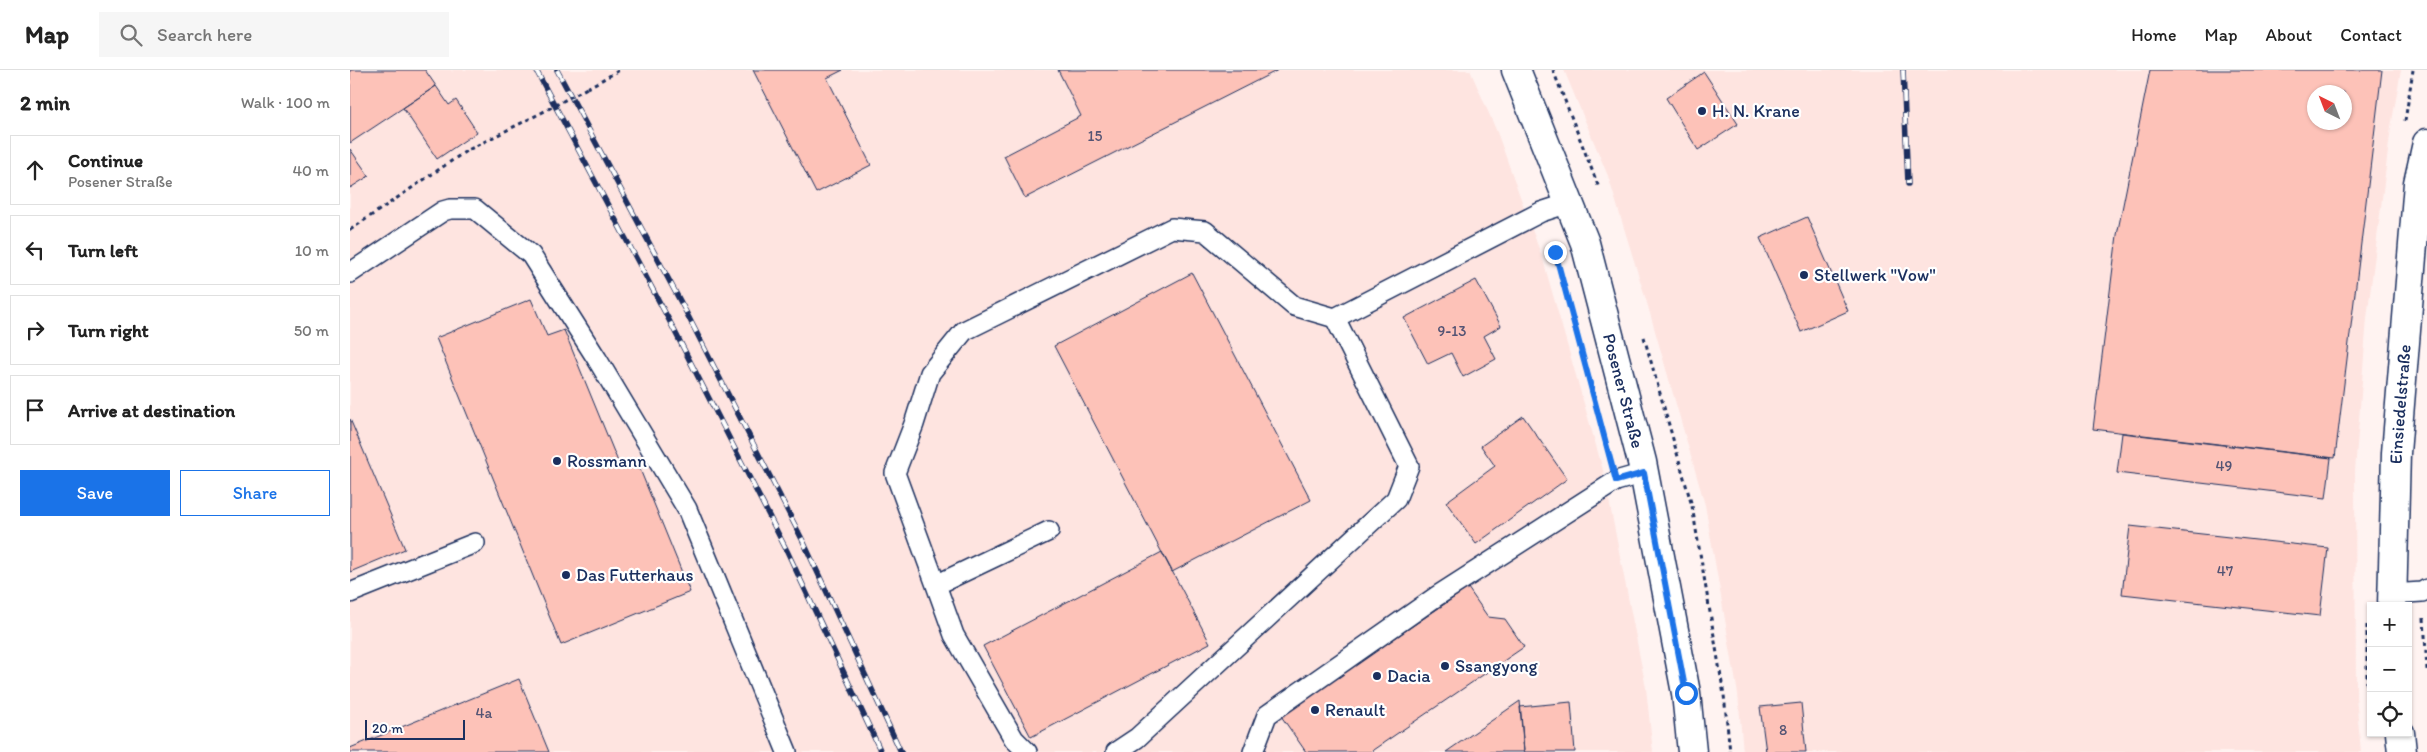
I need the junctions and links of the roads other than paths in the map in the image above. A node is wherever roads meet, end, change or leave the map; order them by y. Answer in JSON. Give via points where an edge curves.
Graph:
{"nodes":[{"id":1,"x":1516,"y":70,"type":"edge"},
{"id":2,"x":2427,"y":143,"type":"edge"},
{"id":3,"x":1569,"y":203,"type":"junction"},
{"id":4,"x":350,"y":273,"type":"edge"},
{"id":5,"x":1335,"y":318,"type":"junction"},
{"id":6,"x":1644,"y":473,"type":"junction"},
{"id":7,"x":1049,"y":531,"type":"dead end"},
{"id":8,"x":475,"y":543,"type":"dead end"},
{"id":9,"x":936,"y":585,"type":"junction"},
{"id":10,"x":2427,"y":589,"type":"edge"},
{"id":11,"x":350,"y":593,"type":"edge"},
{"id":12,"x":2392,"y":600,"type":"edge"},
{"id":13,"x":2400,"y":737,"type":"edge"},
{"id":14,"x":787,"y":752,"type":"edge"},
{"id":15,"x":1027,"y":752,"type":"edge"},
{"id":16,"x":1116,"y":752,"type":"edge"},
{"id":17,"x":1253,"y":752,"type":"edge"},
{"id":18,"x":1692,"y":752,"type":"edge"},
{"id":19,"x":2402,"y":752,"type":"edge"}],
"edges":[{"from":1,"to":3,"type":"street","name":"Posener Straße"},
{"from":2,"to":12,"type":"street","name":"Einsiedelstraße","via":[[2418,183],[2396,452]]},
{"from":3,"to":5,"type":"lane","via":[[1540,212]]},
{"from":3,"to":6,"type":"street","name":"Posener Straße","via":[[1585,243]]},
{"from":4,"to":14,"type":"lane","via":[[450,209],[476,209],[531,255],[687,509]]},
{"from":5,"to":9,"type":"lane","via":[[1294,306],[1205,231],[1172,228],[964,330],[930,373],[895,473]]},
{"from":5,"to":16,"type":"lane","via":[[1409,466],[1396,499],[1137,738]]},
{"from":6,"to":17,"type":"lane","via":[[1616,481],[1436,596],[1267,715]]},
{"from":6,"to":18,"type":"street","name":"Posener Straße","via":[[1686,693]]},
{"from":7,"to":9,"type":"lane"},
{"from":8,"to":11,"type":"lane"},
{"from":9,"to":15,"type":"lane","via":[[954,634],[1014,739]]},
{"from":10,"to":12,"type":"lane"},
{"from":13,"to":19,"type":"street"}]}
